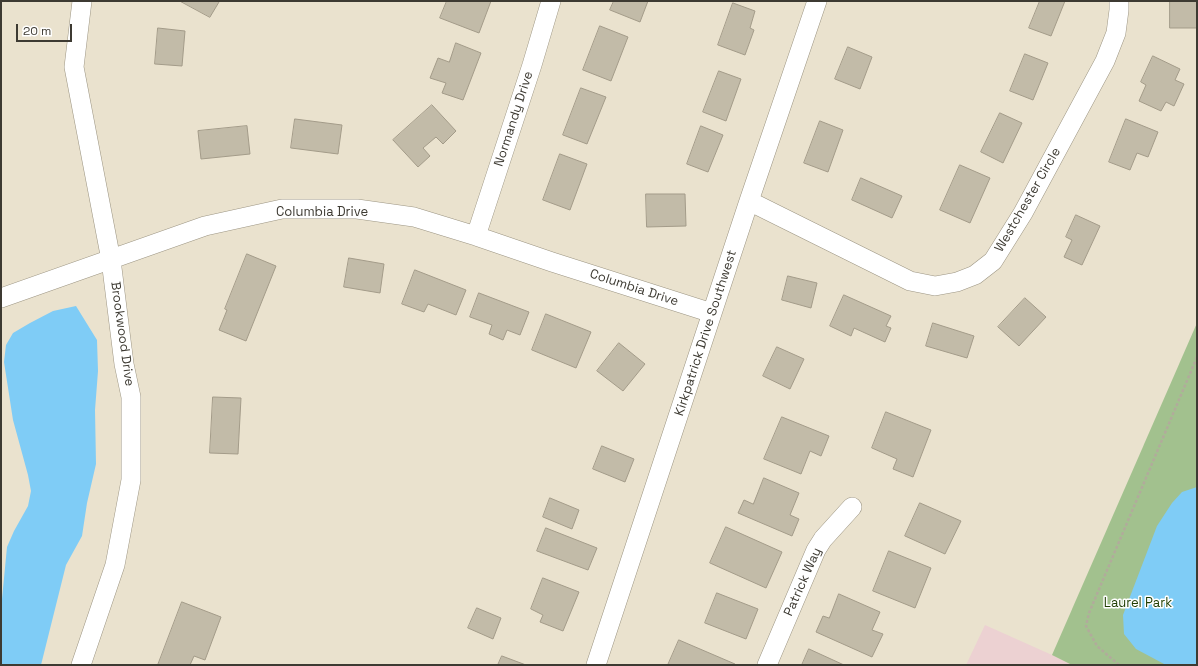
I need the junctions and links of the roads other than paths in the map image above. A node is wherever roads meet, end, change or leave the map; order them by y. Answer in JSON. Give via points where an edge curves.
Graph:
{"nodes":[{"id":1,"x":82,"y":1,"type":"edge"},
{"id":2,"x":551,"y":1,"type":"edge"},
{"id":3,"x":818,"y":1,"type":"edge"},
{"id":4,"x":1119,"y":1,"type":"edge"},
{"id":5,"x":749,"y":201,"type":"junction"},
{"id":6,"x":476,"y":236,"type":"junction"},
{"id":7,"x":111,"y":260,"type":"junction"},
{"id":8,"x":1,"y":298,"type":"edge"},
{"id":9,"x":712,"y":313,"type":"junction"},
{"id":10,"x":852,"y":507,"type":"dead end"},
{"id":11,"x":81,"y":665,"type":"edge"},
{"id":12,"x":596,"y":665,"type":"edge"},
{"id":13,"x":767,"y":665,"type":"edge"}],
"edges":[{"from":1,"to":7,"type":"street","name":"Brookwood Drive","via":[[74,67]]},
{"from":2,"to":6,"type":"street","name":"Normandy Drive"},
{"from":3,"to":5,"type":"street","name":"Kirkpatrick Drive Southwest"},
{"from":4,"to":5,"type":"street","name":"Westchester Circle","via":[[1116,33],[1105,61],[1023,214],[993,261],[975,275],[935,286],[910,281]]},
{"from":5,"to":9,"type":"street","name":"Kirkpatrick Drive Southwest"},
{"from":6,"to":7,"type":"street","name":"Columbia Drive","via":[[414,217],[357,209],[282,209],[205,226]]},
{"from":6,"to":9,"type":"street","name":"Columbia Drive"},
{"from":7,"to":8,"type":"street","name":"Columbia Drive"},
{"from":7,"to":11,"type":"street","name":"Brookwood Drive","via":[[124,364],[131,397],[131,480],[115,565]]},
{"from":9,"to":12,"type":"street","name":"Kirkpatrick Drive Southwest"},
{"from":10,"to":13,"type":"street","name":"Patrick Way","via":[[816,550]]}]}
